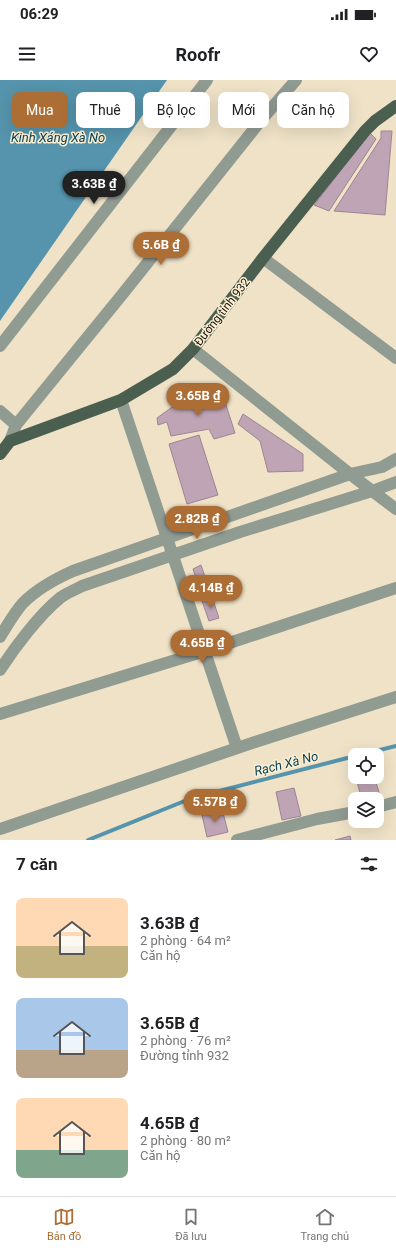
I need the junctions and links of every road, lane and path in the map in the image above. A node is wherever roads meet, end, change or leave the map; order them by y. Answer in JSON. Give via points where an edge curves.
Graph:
{"nodes":[{"id":1,"x":207,"y":80,"type":"edge"},
{"id":2,"x":296,"y":80,"type":"edge"},
{"id":3,"x":396,"y":106,"type":"edge"},
{"id":4,"x":263,"y":258,"type":"junction"},
{"id":5,"x":0,"y":346,"type":"edge"},
{"id":6,"x":193,"y":349,"type":"junction"},
{"id":7,"x":396,"y":358,"type":"edge"},
{"id":8,"x":122,"y":400,"type":"junction"},
{"id":9,"x":0,"y":411,"type":"edge"},
{"id":10,"x":16,"y":425,"type":"junction"},
{"id":11,"x":10,"y":441,"type":"junction"},
{"id":12,"x":0,"y":454,"type":"edge"},
{"id":13,"x":396,"y":459,"type":"edge"},
{"id":14,"x":350,"y":474,"type":"junction"},
{"id":15,"x":396,"y":482,"type":"edge"},
{"id":16,"x":372,"y":491,"type":"junction"},
{"id":17,"x":396,"y":509,"type":"edge"},
{"id":18,"x":167,"y":537,"type":"junction"},
{"id":19,"x":173,"y":555,"type":"junction"},
{"id":20,"x":396,"y":588,"type":"edge"},
{"id":21,"x":0,"y":637,"type":"edge"},
{"id":22,"x":205,"y":651,"type":"junction"},
{"id":23,"x":0,"y":670,"type":"edge"},
{"id":24,"x":396,"y":697,"type":"edge"},
{"id":25,"x":0,"y":714,"type":"edge"},
{"id":26,"x":237,"y":748,"type":"junction"},
{"id":27,"x":396,"y":802,"type":"edge"},
{"id":28,"x":384,"y":805,"type":"edge"},
{"id":29,"x":348,"y":813,"type":"edge"},
{"id":30,"x":0,"y":829,"type":"edge"},
{"id":31,"x":237,"y":840,"type":"edge"}],
"edges":[{"from":1,"to":5,"type":"street"},
{"from":2,"to":10,"type":"street"},
{"from":3,"to":4,"type":"main road","name":"Đường tỉnh 932","via":[[365,131]]},
{"from":4,"to":6,"type":"main road","name":"Đường tỉnh 932"},
{"from":4,"to":7,"type":"street"},
{"from":6,"to":8,"type":"main road","name":"Đường tỉnh 932","via":[[173,369]]},
{"from":6,"to":14,"type":"street"},
{"from":8,"to":11,"type":"main road","name":"Đường tỉnh 932"},
{"from":8,"to":18,"type":"street"},
{"from":9,"to":10,"type":"street"},
{"from":10,"to":11,"type":"street"},
{"from":11,"to":12,"type":"main road"},
{"from":13,"to":14,"type":"street","via":[[382,467]]},
{"from":14,"to":16,"type":"street"},
{"from":14,"to":18,"type":"street"},
{"from":15,"to":16,"type":"street"},
{"from":16,"to":17,"type":"street"},
{"from":16,"to":19,"type":"street"},
{"from":18,"to":19,"type":"street"},
{"from":18,"to":21,"type":"street","via":[[53,580],[23,603]]},
{"from":19,"to":22,"type":"street"},
{"from":19,"to":23,"type":"street","via":[[82,586],[60,598],[47,610]]},
{"from":20,"to":22,"type":"street"},
{"from":22,"to":25,"type":"street"},
{"from":22,"to":26,"type":"street"},
{"from":24,"to":26,"type":"street"},
{"from":26,"to":30,"type":"street"},
{"from":27,"to":28,"type":"street"},
{"from":29,"to":31,"type":"street"}]}
